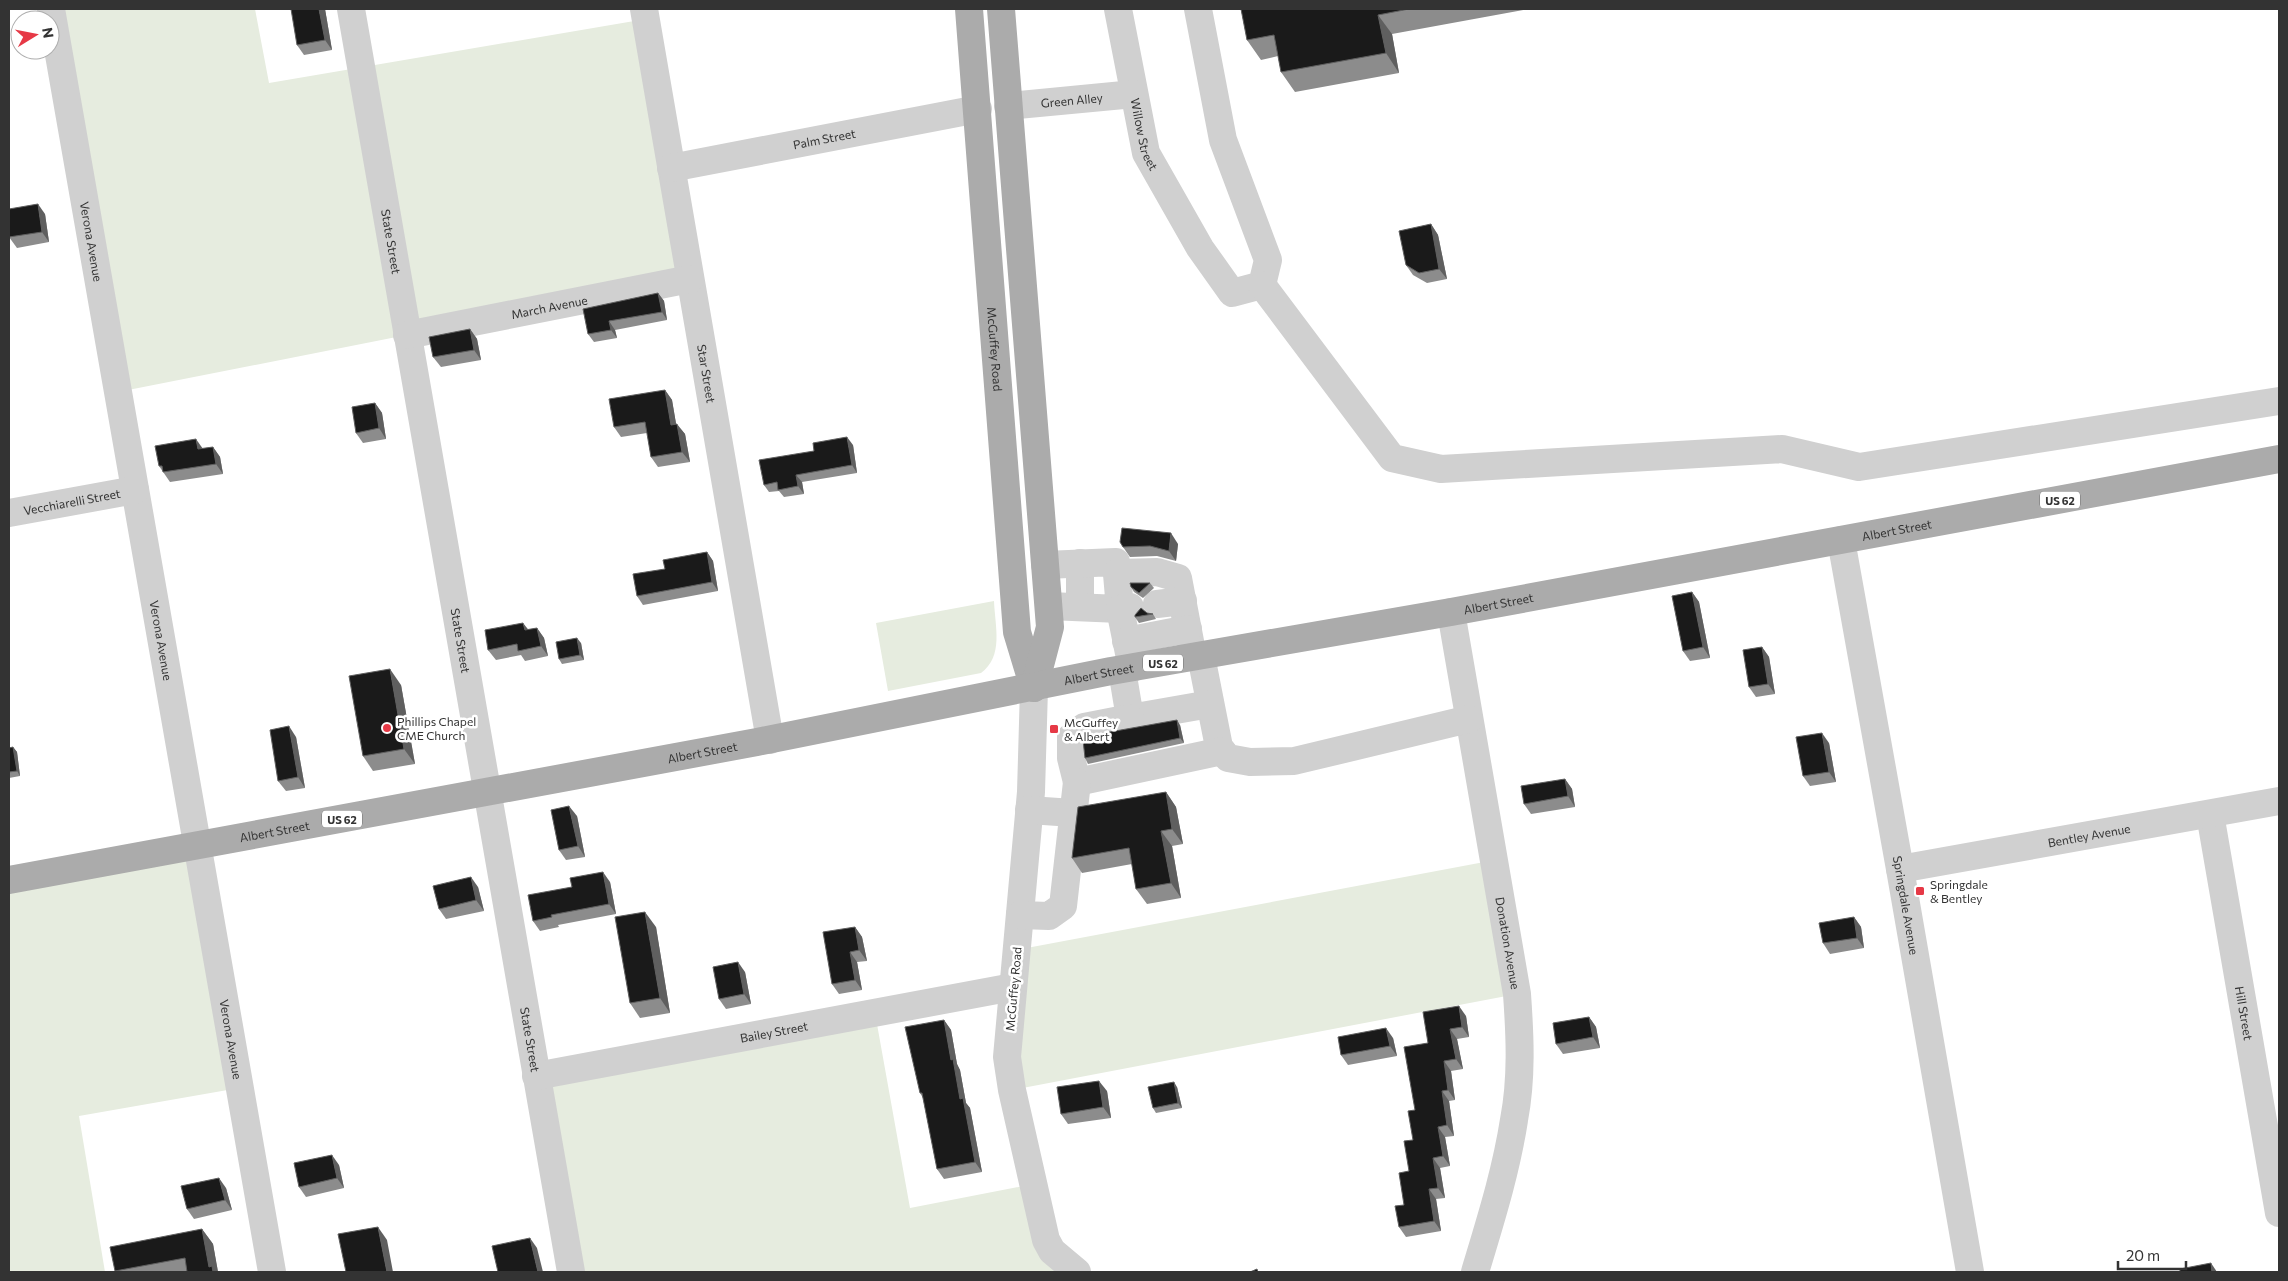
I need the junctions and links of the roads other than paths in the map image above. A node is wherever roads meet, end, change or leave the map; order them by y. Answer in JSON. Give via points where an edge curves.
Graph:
{"nodes":[{"id":1,"x":51,"y":9,"type":"edge"},
{"id":2,"x":351,"y":9,"type":"edge"},
{"id":3,"x":644,"y":9,"type":"edge"},
{"id":4,"x":969,"y":9,"type":"edge"},
{"id":5,"x":1001,"y":9,"type":"edge"},
{"id":6,"x":1118,"y":9,"type":"edge"},
{"id":7,"x":1198,"y":9,"type":"edge"},
{"id":8,"x":1134,"y":94,"type":"junction"},
{"id":9,"x":1008,"y":106,"type":"junction"},
{"id":10,"x":978,"y":109,"type":"junction"},
{"id":11,"x":671,"y":168,"type":"junction"},
{"id":12,"x":690,"y":279,"type":"junction"},
{"id":13,"x":1262,"y":284,"type":"junction"},
{"id":14,"x":407,"y":335,"type":"junction"},
{"id":15,"x":2279,"y":401,"type":"edge"},
{"id":16,"x":2279,"y":459,"type":"edge"},
{"id":17,"x":135,"y":490,"type":"junction"},
{"id":18,"x":9,"y":513,"type":"edge"},
{"id":19,"x":1841,"y":540,"type":"junction"},
{"id":20,"x":1080,"y":563,"type":"junction"},
{"id":21,"x":1045,"y":565,"type":"junction"},
{"id":22,"x":1117,"y":573,"type":"junction"},
{"id":23,"x":1049,"y":606,"type":"junction"},
{"id":24,"x":1080,"y":607,"type":"junction"},
{"id":25,"x":1125,"y":608,"type":"junction"},
{"id":26,"x":1451,"y":612,"type":"junction"},
{"id":27,"x":1188,"y":629,"type":"junction"},
{"id":28,"x":1126,"y":641,"type":"junction"},
{"id":29,"x":1197,"y":657,"type":"junction"},
{"id":30,"x":1127,"y":669,"type":"junction"},
{"id":31,"x":1034,"y":688,"type":"junction"},
{"id":32,"x":1210,"y":704,"type":"junction"},
{"id":33,"x":1130,"y":718,"type":"junction"},
{"id":34,"x":1470,"y":719,"type":"junction"},
{"id":35,"x":770,"y":740,"type":"junction"},
{"id":36,"x":1222,"y":751,"type":"junction"},
{"id":37,"x":1032,"y":753,"type":"junction"},
{"id":38,"x":1074,"y":770,"type":"junction"},
{"id":39,"x":487,"y":793,"type":"junction"},
{"id":40,"x":2279,"y":801,"type":"edge"},
{"id":41,"x":1029,"y":810,"type":"junction"},
{"id":42,"x":1073,"y":813,"type":"junction"},
{"id":43,"x":2210,"y":814,"type":"junction"},
{"id":44,"x":197,"y":845,"type":"junction"},
{"id":45,"x":1900,"y":869,"type":"junction"},
{"id":46,"x":9,"y":880,"type":"edge"},
{"id":47,"x":1020,"y":915,"type":"junction"},
{"id":48,"x":1013,"y":987,"type":"junction"},
{"id":49,"x":536,"y":1076,"type":"junction"},
{"id":50,"x":2279,"y":1213,"type":"edge"},
{"id":51,"x":272,"y":1272,"type":"edge"},
{"id":52,"x":571,"y":1272,"type":"edge"},
{"id":53,"x":1077,"y":1272,"type":"edge"},
{"id":54,"x":1475,"y":1272,"type":"edge"},
{"id":55,"x":1970,"y":1272,"type":"edge"}],
"edges":[{"from":1,"to":17,"type":"street","name":"Verona Avenue"},
{"from":2,"to":14,"type":"street","name":"State Street"},
{"from":3,"to":11,"type":"street","name":"Star Street"},
{"from":4,"to":10,"type":"main road","name":"McGuffey Road"},
{"from":5,"to":9,"type":"main road","name":"McGuffey Road"},
{"from":6,"to":8,"type":"street","name":"Willow Street"},
{"from":7,"to":13,"type":"street","via":[[1223,140],[1268,260]]},
{"from":8,"to":9,"type":"street","name":"Green Alley"},
{"from":8,"to":13,"type":"street","name":"Willow Street","via":[[1146,153],[1200,248],[1232,293]]},
{"from":9,"to":21,"type":"main road","name":"McGuffey Road"},
{"from":10,"to":11,"type":"street","name":"Palm Street"},
{"from":10,"to":31,"type":"main road","name":"McGuffey Road","via":[[1017,632]]},
{"from":11,"to":12,"type":"street","name":"Star Street"},
{"from":12,"to":14,"type":"street","name":"March Avenue"},
{"from":12,"to":35,"type":"street","name":"Star Street"},
{"from":13,"to":15,"type":"street","via":[[1392,458],[1441,469],[1782,449],[1859,467]]},
{"from":14,"to":39,"type":"street","name":"State Street"},
{"from":16,"to":19,"type":"main road","name":"Albert Street","number":"US 62"},
{"from":17,"to":18,"type":"street","name":"Vecchiarelli Street"},
{"from":17,"to":44,"type":"street","name":"Verona Avenue"},
{"from":19,"to":26,"type":"main road","name":"Albert Street","number":"US 62"},
{"from":19,"to":45,"type":"street","name":"Springdale Avenue"},
{"from":20,"to":21,"type":"street"},
{"from":20,"to":22,"type":"street","via":[[1116,562]]},
{"from":20,"to":24,"type":"street"},
{"from":21,"to":23,"type":"main road","name":"McGuffey Road"},
{"from":22,"to":25,"type":"street"},
{"from":22,"to":27,"type":"street","via":[[1157,572],[1173,594]]},
{"from":23,"to":24,"type":"street"},
{"from":23,"to":31,"type":"main road","name":"McGuffey Road","via":[[1050,627]]},
{"from":24,"to":25,"type":"street"},
{"from":25,"to":28,"type":"street"},
{"from":26,"to":29,"type":"main road","name":"Albert Street","number":"US 62"},
{"from":26,"to":34,"type":"street","name":"Donation Avenue"},
{"from":27,"to":28,"type":"street"},
{"from":27,"to":29,"type":"street"},
{"from":28,"to":30,"type":"street"},
{"from":29,"to":30,"type":"main road","name":"Albert Street","number":"US 62"},
{"from":29,"to":32,"type":"street"},
{"from":30,"to":31,"type":"main road","name":"Albert Street","number":"US 62"},
{"from":30,"to":33,"type":"street"},
{"from":31,"to":35,"type":"main road","name":"Albert Street","number":"US 62"},
{"from":31,"to":37,"type":"street","name":"McGuffey Road"},
{"from":32,"to":33,"type":"street"},
{"from":32,"to":36,"type":"street"},
{"from":33,"to":38,"type":"street","via":[[1084,726],[1071,737]]},
{"from":34,"to":36,"type":"street","via":[[1294,761],[1250,762],[1228,758]]},
{"from":34,"to":54,"type":"street","name":"Donation Avenue","via":[[1517,994],[1520,1048],[1514,1120],[1499,1190]]},
{"from":35,"to":39,"type":"main road","name":"Albert Street","number":"US 62"},
{"from":36,"to":38,"type":"street"},
{"from":37,"to":38,"type":"street"},
{"from":37,"to":41,"type":"street","name":"McGuffey Road"},
{"from":38,"to":42,"type":"street"},
{"from":39,"to":44,"type":"main road","name":"Albert Street","number":"US 62"},
{"from":39,"to":49,"type":"street","name":"State Street"},
{"from":40,"to":43,"type":"street","name":"Bentley Avenue"},
{"from":41,"to":42,"type":"street"},
{"from":41,"to":47,"type":"street","name":"McGuffey Road"},
{"from":42,"to":47,"type":"street","via":[[1063,906],[1049,916]]},
{"from":43,"to":45,"type":"street","name":"Bentley Avenue"},
{"from":43,"to":50,"type":"street","name":"Hill Street"},
{"from":44,"to":46,"type":"main road","name":"Albert Street","number":"US 62"},
{"from":44,"to":51,"type":"street","name":"Verona Avenue"},
{"from":45,"to":55,"type":"street","name":"Springdale Avenue"},
{"from":47,"to":48,"type":"street","name":"McGuffey Road"},
{"from":48,"to":49,"type":"street","name":"Bailey Street"},
{"from":48,"to":53,"type":"street","name":"McGuffey Road","via":[[1007,1057],[1012,1090],[1046,1240],[1052,1251]]},
{"from":49,"to":52,"type":"street","name":"State Street"}]}
